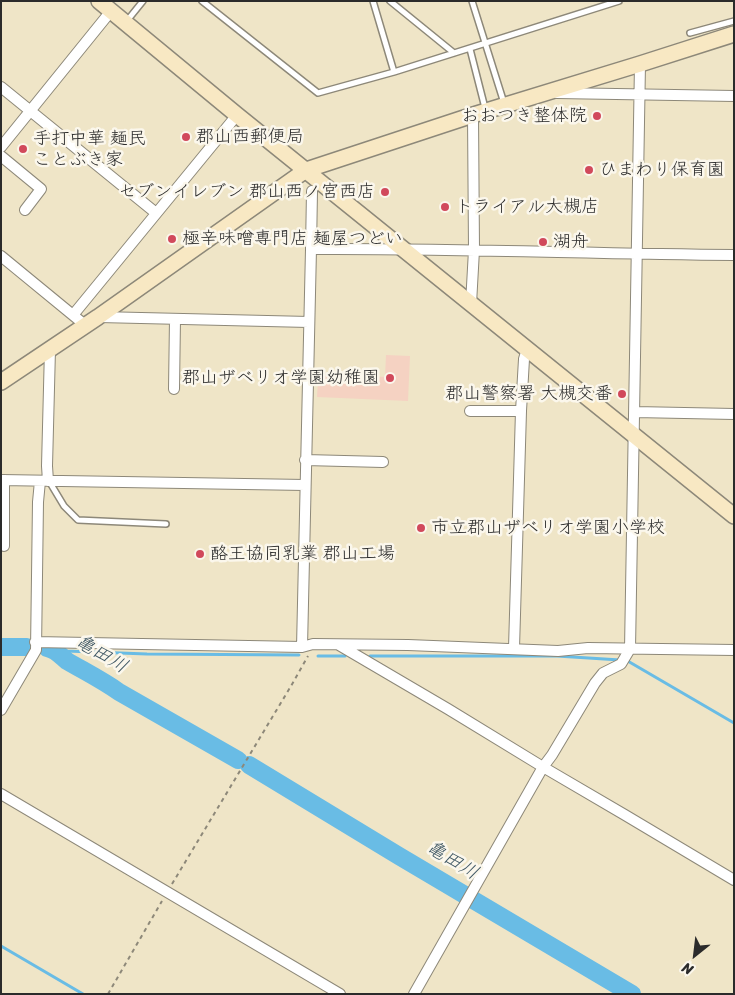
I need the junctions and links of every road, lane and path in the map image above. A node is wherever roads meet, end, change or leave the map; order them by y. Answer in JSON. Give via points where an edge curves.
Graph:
{"nodes":[{"id":1,"x":143,"y":1,"type":"edge"},
{"id":2,"x":202,"y":1,"type":"edge"},
{"id":3,"x":373,"y":1,"type":"edge"},
{"id":4,"x":390,"y":1,"type":"edge"},
{"id":5,"x":472,"y":1,"type":"edge"},
{"id":6,"x":619,"y":1,"type":"edge"},
{"id":7,"x":105,"y":6,"type":"edge"},
{"id":8,"x":734,"y":21,"type":"edge"},
{"id":9,"x":126,"y":23,"type":"junction"},
{"id":10,"x":690,"y":33,"type":"dead end"},
{"id":11,"x":734,"y":34,"type":"edge"},
{"id":12,"x":486,"y":43,"type":"junction"},
{"id":13,"x":470,"y":49,"type":"junction"},
{"id":14,"x":454,"y":53,"type":"junction"},
{"id":15,"x":640,"y":64,"type":"junction"},
{"id":16,"x":394,"y":72,"type":"junction"},
{"id":17,"x":1,"y":87,"type":"edge"},
{"id":18,"x":545,"y":93,"type":"junction"},
{"id":19,"x":639,"y":94,"type":"junction"},
{"id":20,"x":734,"y":96,"type":"edge"},
{"id":21,"x":505,"y":106,"type":"junction"},
{"id":22,"x":30,"y":110,"type":"junction"},
{"id":23,"x":479,"y":113,"type":"junction"},
{"id":24,"x":237,"y":115,"type":"junction"},
{"id":25,"x":1,"y":147,"type":"edge"},
{"id":26,"x":1,"y":156,"type":"edge"},
{"id":27,"x":306,"y":170,"type":"junction"},
{"id":28,"x":312,"y":191,"type":"dead end"},
{"id":29,"x":25,"y":210,"type":"dead end"},
{"id":30,"x":156,"y":213,"type":"junction"},
{"id":31,"x":404,"y":248,"type":"junction"},
{"id":32,"x":311,"y":249,"type":"junction"},
{"id":33,"x":474,"y":250,"type":"junction"},
{"id":34,"x":636,"y":254,"type":"junction"},
{"id":35,"x":734,"y":255,"type":"edge"},
{"id":36,"x":1,"y":256,"type":"edge"},
{"id":37,"x":471,"y":304,"type":"junction"},
{"id":38,"x":73,"y":315,"type":"junction"},
{"id":39,"x":175,"y":319,"type":"junction"},
{"id":40,"x":91,"y":321,"type":"junction"},
{"id":41,"x":309,"y":322,"type":"junction"},
{"id":42,"x":50,"y":349,"type":"junction"},
{"id":43,"x":527,"y":349,"type":"junction"},
{"id":44,"x":1,"y":382,"type":"edge"},
{"id":45,"x":174,"y":389,"type":"dead end"},
{"id":46,"x":470,"y":411,"type":"dead end"},
{"id":47,"x":521,"y":411,"type":"junction"},
{"id":48,"x":635,"y":412,"type":"junction"},
{"id":49,"x":734,"y":414,"type":"edge"},
{"id":50,"x":633,"y":435,"type":"junction"},
{"id":51,"x":305,"y":460,"type":"junction"},
{"id":52,"x":383,"y":462,"type":"dead end"},
{"id":53,"x":3,"y":480,"type":"edge"},
{"id":54,"x":44,"y":481,"type":"junction"},
{"id":55,"x":305,"y":485,"type":"junction"},
{"id":56,"x":734,"y":516,"type":"edge"},
{"id":57,"x":166,"y":524,"type":"dead end"},
{"id":58,"x":4,"y":546,"type":"dead end"},
{"id":59,"x":36,"y":642,"type":"junction"},
{"id":60,"x":313,"y":644,"type":"junction"},
{"id":61,"x":338,"y":645,"type":"junction"},
{"id":62,"x":302,"y":648,"type":"junction"},
{"id":63,"x":514,"y":648,"type":"junction"},
{"id":64,"x":734,"y":650,"type":"edge"},
{"id":65,"x":629,"y":652,"type":"junction"},
{"id":66,"x":1,"y":710,"type":"edge"},
{"id":67,"x":543,"y":767,"type":"junction"},
{"id":68,"x":1,"y":794,"type":"edge"},
{"id":69,"x":734,"y":880,"type":"edge"},
{"id":70,"x":167,"y":892,"type":"junction"},
{"id":71,"x":108,"y":994,"type":"edge"},
{"id":72,"x":340,"y":994,"type":"edge"},
{"id":73,"x":414,"y":994,"type":"edge"}],
"edges":[{"from":1,"to":9,"type":"lane"},
{"from":2,"to":16,"type":"lane","via":[[318,93]]},
{"from":3,"to":16,"type":"lane"},
{"from":4,"to":14,"type":"lane"},
{"from":5,"to":12,"type":"lane"},
{"from":6,"to":12,"type":"lane"},
{"from":7,"to":9,"type":"street"},
{"from":7,"to":22,"type":"street"},
{"from":8,"to":10,"type":"lane"},
{"from":9,"to":24,"type":"street"},
{"from":11,"to":15,"type":"street"},
{"from":12,"to":13,"type":"lane"},
{"from":12,"to":21,"type":"lane"},
{"from":13,"to":14,"type":"lane"},
{"from":13,"to":23,"type":"lane"},
{"from":14,"to":16,"type":"lane"},
{"from":15,"to":18,"type":"street"},
{"from":15,"to":19,"type":"street"},
{"from":17,"to":22,"type":"street"},
{"from":18,"to":19,"type":"street"},
{"from":18,"to":21,"type":"street"},
{"from":19,"to":20,"type":"street"},
{"from":19,"to":34,"type":"street"},
{"from":21,"to":23,"type":"street"},
{"from":22,"to":25,"type":"street"},
{"from":22,"to":30,"type":"street"},
{"from":23,"to":27,"type":"street"},
{"from":23,"to":33,"type":"street"},
{"from":24,"to":27,"type":"street"},
{"from":24,"to":30,"type":"street"},
{"from":26,"to":29,"type":"street","via":[[41,190]]},
{"from":27,"to":31,"type":"street"},
{"from":27,"to":40,"type":"street"},
{"from":28,"to":32,"type":"street"},
{"from":30,"to":38,"type":"street"},
{"from":31,"to":32,"type":"street"},
{"from":31,"to":33,"type":"street"},
{"from":31,"to":37,"type":"street"},
{"from":32,"to":41,"type":"street"},
{"from":33,"to":34,"type":"street"},
{"from":33,"to":37,"type":"street"},
{"from":34,"to":35,"type":"street"},
{"from":34,"to":48,"type":"street"},
{"from":36,"to":38,"type":"street"},
{"from":37,"to":43,"type":"street"},
{"from":38,"to":40,"type":"street"},
{"from":39,"to":40,"type":"street"},
{"from":39,"to":41,"type":"street"},
{"from":39,"to":45,"type":"street"},
{"from":40,"to":42,"type":"street"},
{"from":41,"to":51,"type":"street"},
{"from":42,"to":44,"type":"street"},
{"from":42,"to":54,"type":"street"},
{"from":43,"to":47,"type":"street"},
{"from":43,"to":50,"type":"street"},
{"from":46,"to":47,"type":"street"},
{"from":47,"to":63,"type":"street"},
{"from":48,"to":49,"type":"street"},
{"from":48,"to":50,"type":"street"},
{"from":50,"to":56,"type":"street"},
{"from":50,"to":65,"type":"street"},
{"from":51,"to":52,"type":"street"},
{"from":51,"to":55,"type":"street"},
{"from":53,"to":54,"type":"street"},
{"from":53,"to":58,"type":"street"},
{"from":54,"to":55,"type":"street"},
{"from":54,"to":57,"type":"lane","via":[[78,520]]},
{"from":54,"to":59,"type":"street","via":[[38,502]]},
{"from":55,"to":62,"type":"street"},
{"from":59,"to":62,"type":"street"},
{"from":59,"to":66,"type":"street","via":[[36,650]]},
{"from":60,"to":61,"type":"street"},
{"from":60,"to":62,"type":"street"},
{"from":60,"to":70,"type":"path"},
{"from":61,"to":63,"type":"street"},
{"from":61,"to":67,"type":"street"},
{"from":63,"to":65,"type":"street","via":[[588,648]]},
{"from":64,"to":65,"type":"street"},
{"from":65,"to":67,"type":"street","via":[[621,664],[603,673],[595,683]]},
{"from":67,"to":69,"type":"street"},
{"from":67,"to":73,"type":"street"},
{"from":68,"to":70,"type":"street"},
{"from":70,"to":71,"type":"path"},
{"from":70,"to":72,"type":"street"}]}
